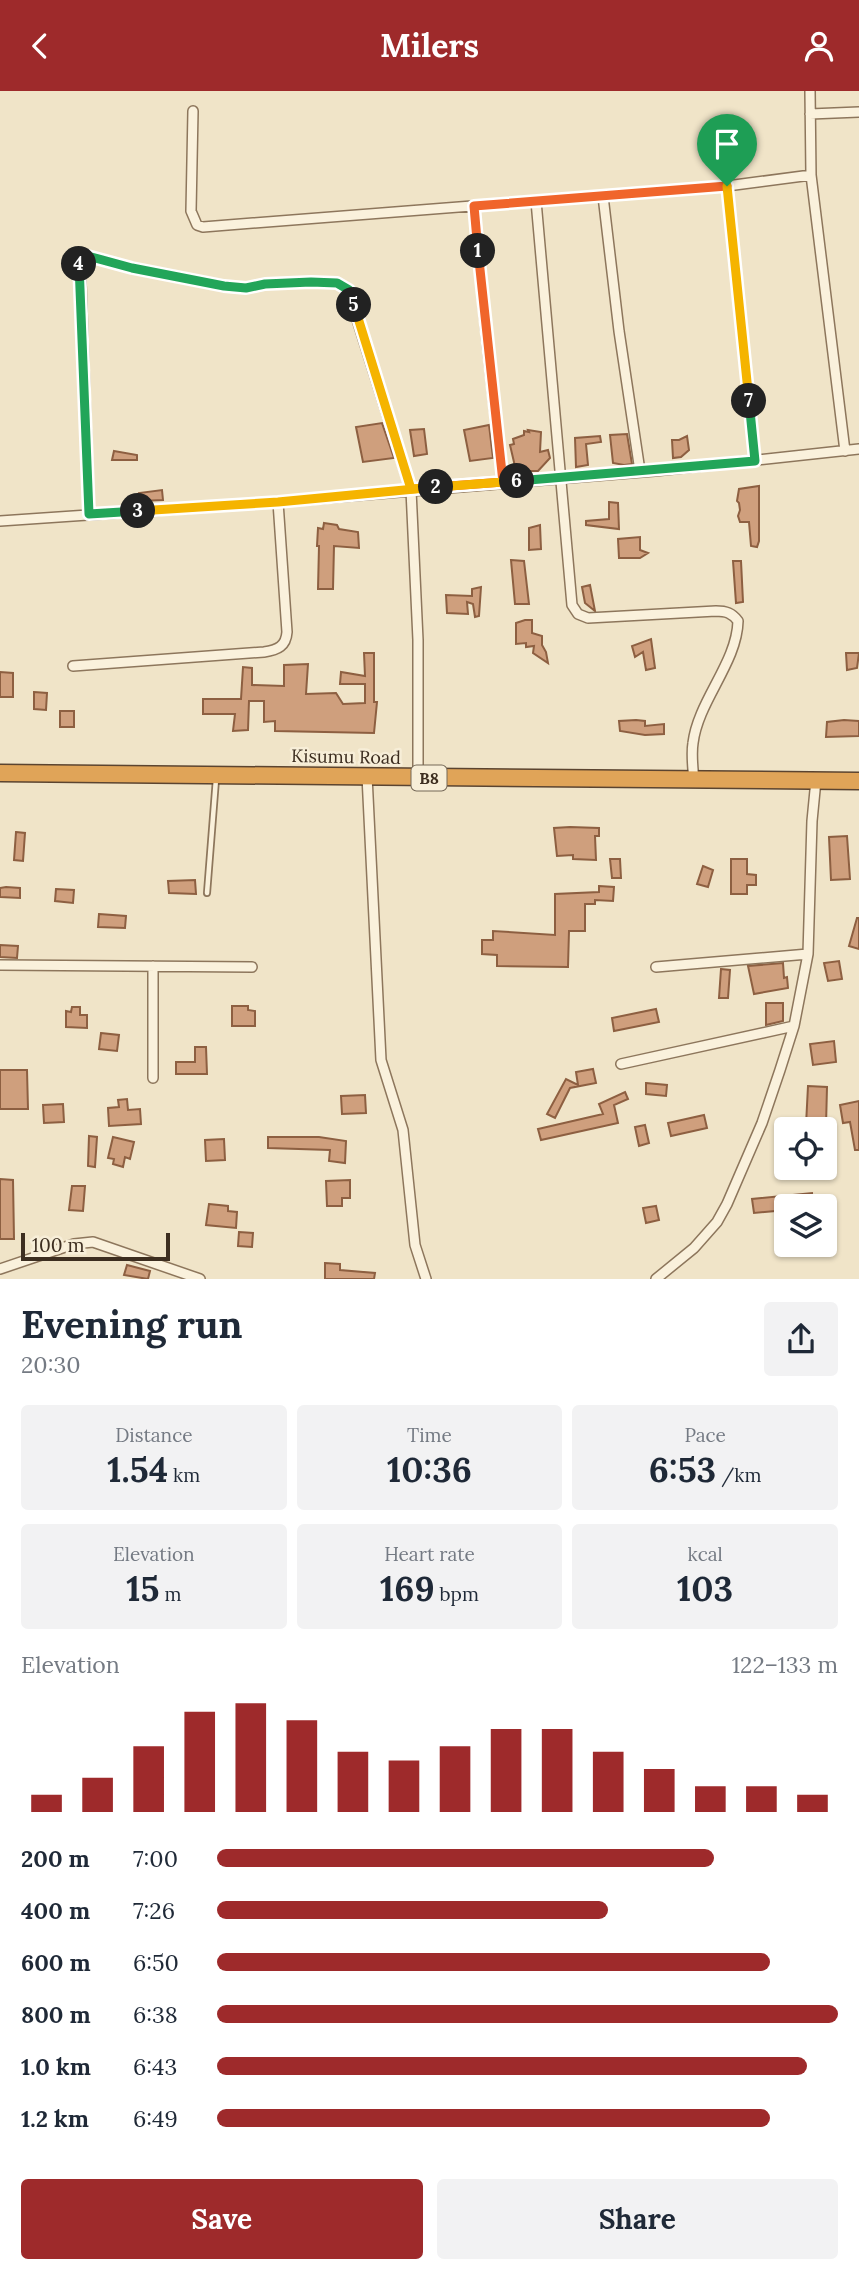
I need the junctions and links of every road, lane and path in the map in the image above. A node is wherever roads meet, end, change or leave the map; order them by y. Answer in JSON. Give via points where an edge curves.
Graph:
{"nodes":[{"id":1,"x":810,"y":91,"type":"edge"},
{"id":2,"x":193,"y":111,"type":"dead end"},
{"id":3,"x":859,"y":112,"type":"edge"},
{"id":4,"x":810,"y":114,"type":"junction"},
{"id":5,"x":811,"y":175,"type":"junction"},
{"id":6,"x":727,"y":186,"type":"junction"},
{"id":7,"x":603,"y":196,"type":"junction"},
{"id":8,"x":536,"y":201,"type":"junction"},
{"id":9,"x":474,"y":206,"type":"junction"},
{"id":10,"x":859,"y":449,"type":"edge"},
{"id":11,"x":845,"y":451,"type":"junction"},
{"id":12,"x":755,"y":461,"type":"junction"},
{"id":13,"x":640,"y":471,"type":"junction"},
{"id":14,"x":562,"y":477,"type":"junction"},
{"id":15,"x":503,"y":482,"type":"junction"},
{"id":16,"x":411,"y":489,"type":"junction"},
{"id":17,"x":278,"y":502,"type":"junction"},
{"id":18,"x":89,"y":514,"type":"junction"},
{"id":19,"x":0,"y":521,"type":"edge"},
{"id":20,"x":72,"y":666,"type":"dead end"},
{"id":21,"x":0,"y":773,"type":"edge"},
{"id":22,"x":216,"y":775,"type":"junction"},
{"id":23,"x":368,"y":776,"type":"junction"},
{"id":24,"x":418,"y":778,"type":"junction"},
{"id":25,"x":694,"y":781,"type":"junction"},
{"id":26,"x":816,"y":781,"type":"junction"},
{"id":27,"x":859,"y":781,"type":"edge"},
{"id":28,"x":207,"y":893,"type":"dead end"},
{"id":29,"x":808,"y":954,"type":"junction"},
{"id":30,"x":0,"y":965,"type":"edge"},
{"id":31,"x":153,"y":966,"type":"junction"},
{"id":32,"x":252,"y":967,"type":"dead end"},
{"id":33,"x":656,"y":967,"type":"dead end"},
{"id":34,"x":794,"y":1026,"type":"junction"},
{"id":35,"x":621,"y":1064,"type":"dead end"},
{"id":36,"x":153,"y":1078,"type":"dead end"},
{"id":37,"x":0,"y":1269,"type":"edge"},
{"id":38,"x":200,"y":1279,"type":"edge"},
{"id":39,"x":426,"y":1279,"type":"edge"},
{"id":40,"x":656,"y":1279,"type":"edge"}],
"edges":[{"from":1,"to":4,"type":"street"},
{"from":2,"to":9,"type":"street","via":[[190,195],[197,225]]},
{"from":3,"to":4,"type":"street"},
{"from":4,"to":5,"type":"street"},
{"from":5,"to":6,"type":"street"},
{"from":5,"to":11,"type":"street"},
{"from":6,"to":7,"type":"street"},
{"from":6,"to":12,"type":"street"},
{"from":7,"to":8,"type":"street"},
{"from":7,"to":13,"type":"street"},
{"from":8,"to":9,"type":"street"},
{"from":8,"to":14,"type":"street"},
{"from":9,"to":15,"type":"street"},
{"from":10,"to":11,"type":"street"},
{"from":11,"to":12,"type":"street"},
{"from":12,"to":13,"type":"street"},
{"from":13,"to":14,"type":"street"},
{"from":14,"to":15,"type":"street"},
{"from":14,"to":25,"type":"street","via":[[570,590],[578,614],[588,618],[726,611],[738,621],[736,640],[693,742]]},
{"from":15,"to":16,"type":"street"},
{"from":16,"to":17,"type":"street"},
{"from":16,"to":18,"type":"street","via":[[349,290],[337,283],[311,282],[224,286],[84,255],[79,266]]},
{"from":16,"to":24,"type":"street"},
{"from":17,"to":18,"type":"street"},
{"from":17,"to":20,"type":"street","via":[[287,632],[282,647]]},
{"from":18,"to":19,"type":"street"},
{"from":21,"to":22,"type":"highway","name":"Kisumu Road","number":"B8"},
{"from":22,"to":23,"type":"highway","name":"Kisumu Road","number":"B8"},
{"from":22,"to":28,"type":"lane"},
{"from":23,"to":24,"type":"highway","name":"Kisumu Road","number":"B8"},
{"from":23,"to":39,"type":"street","via":[[381,1060],[403,1130],[415,1245]]},
{"from":24,"to":25,"type":"highway","name":"Kisumu Road","number":"B8"},
{"from":25,"to":26,"type":"highway","name":"Kisumu Road","number":"B8"},
{"from":26,"to":27,"type":"highway","name":"Kisumu Road","number":"B8"},
{"from":26,"to":29,"type":"street"},
{"from":29,"to":33,"type":"street"},
{"from":29,"to":34,"type":"street"},
{"from":30,"to":31,"type":"street"},
{"from":31,"to":32,"type":"street"},
{"from":31,"to":36,"type":"street"},
{"from":34,"to":35,"type":"street"},
{"from":34,"to":40,"type":"street","via":[[762,1123],[727,1204],[707,1235]]},
{"from":37,"to":38,"type":"street","via":[[93,1242]]}]}
